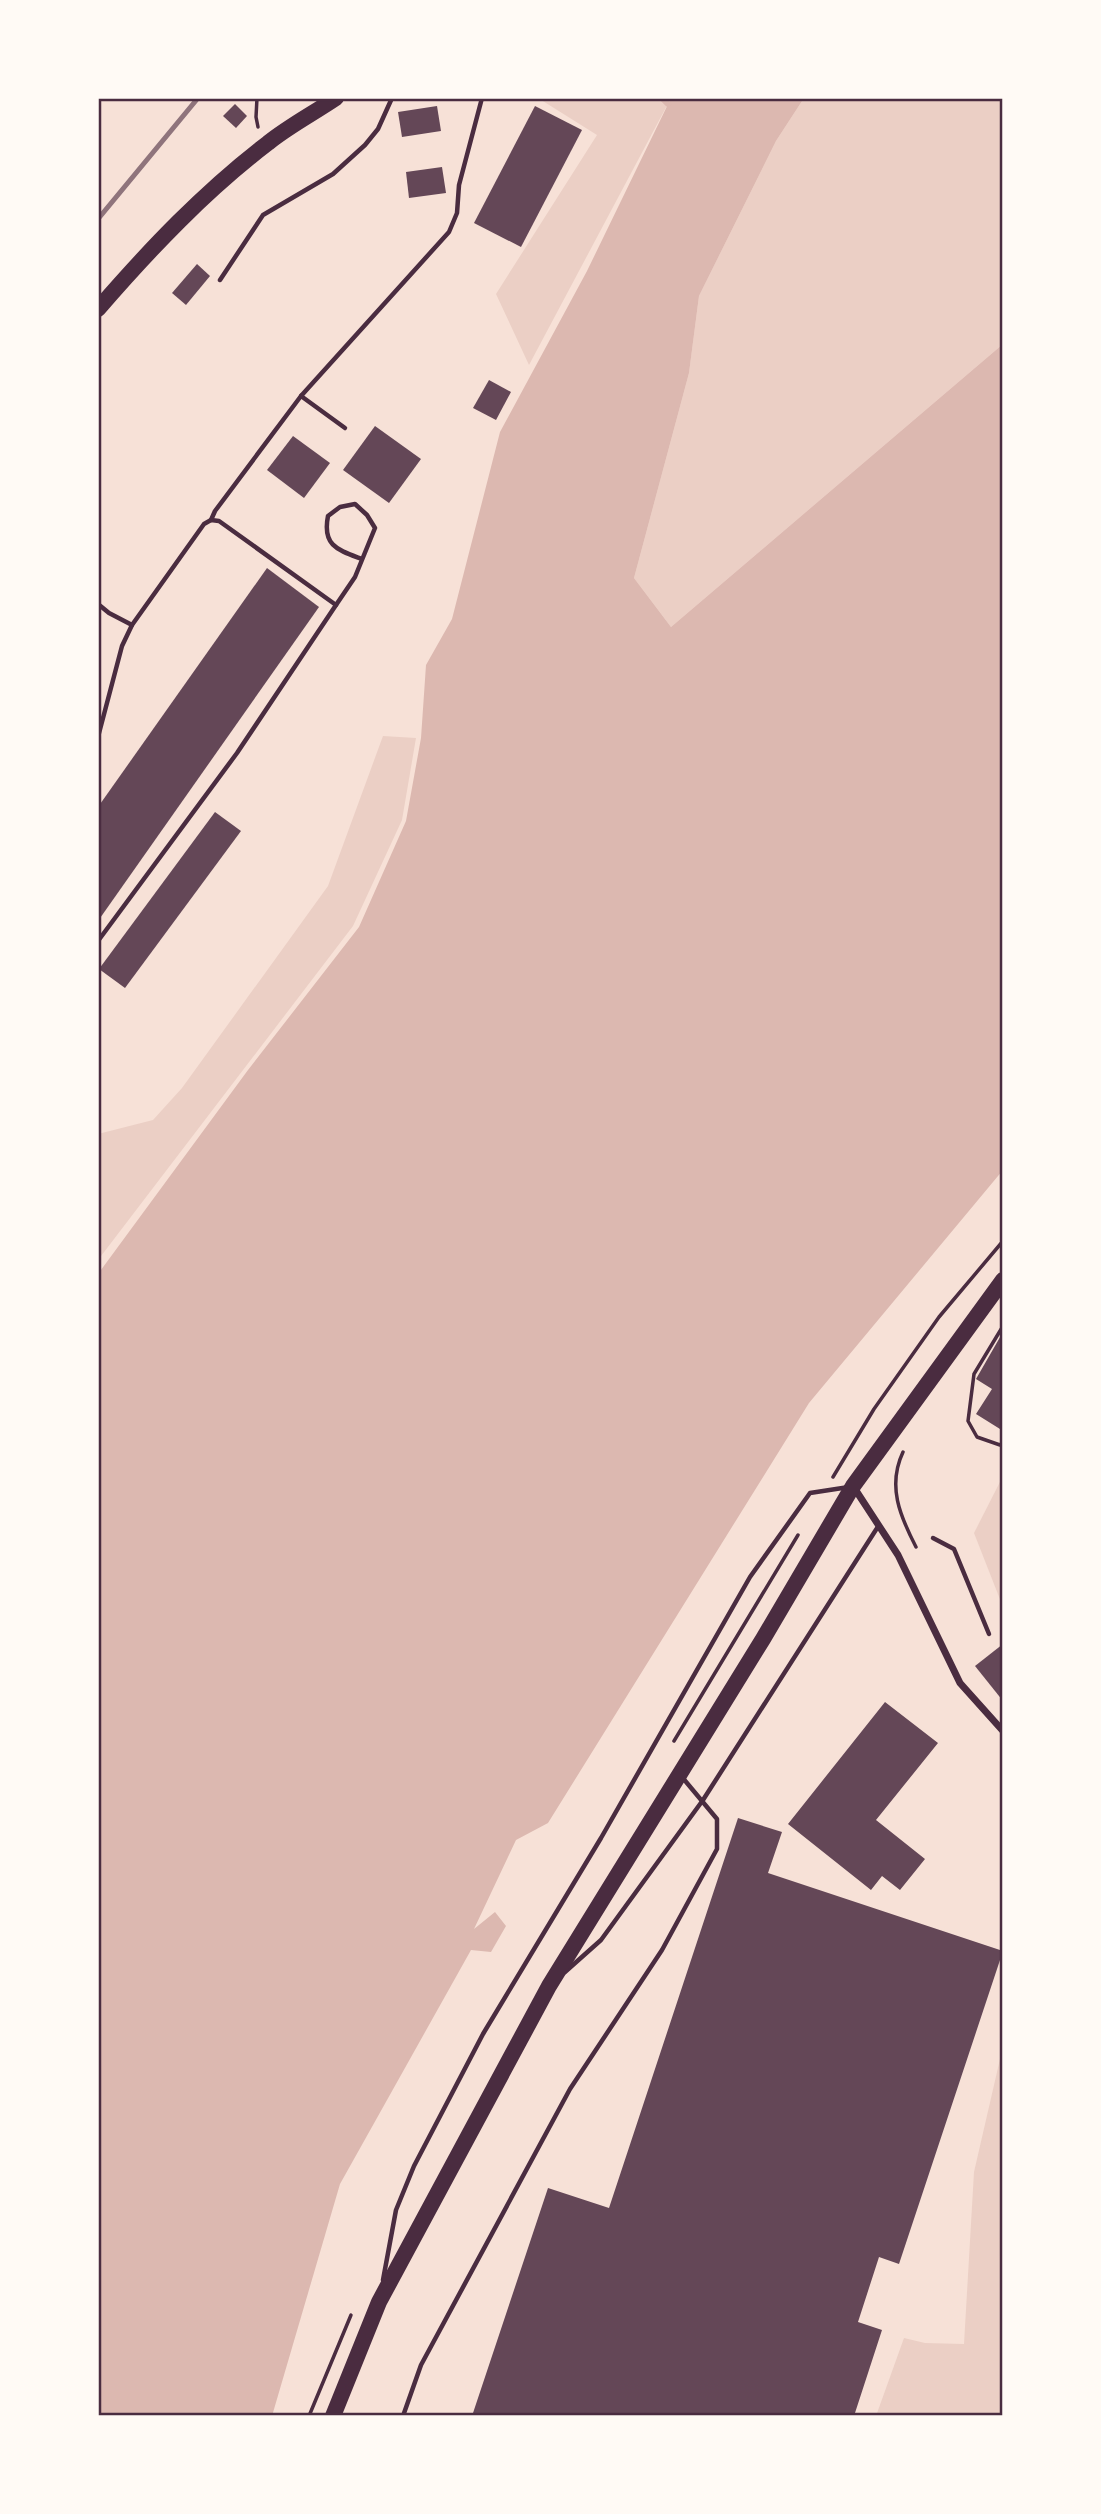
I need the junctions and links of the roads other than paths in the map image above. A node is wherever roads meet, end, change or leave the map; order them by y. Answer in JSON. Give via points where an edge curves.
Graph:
{"nodes":[{"id":1,"x":335,"y":98,"type":"edge"},
{"id":2,"x":392,"y":98,"type":"edge"},
{"id":3,"x":482,"y":98,"type":"edge"},
{"id":4,"x":220,"y":280,"type":"dead end"},
{"id":5,"x":98,"y":309,"type":"edge"},
{"id":6,"x":300,"y":396,"type":"junction"},
{"id":7,"x":345,"y":428,"type":"dead end"},
{"id":8,"x":211,"y":520,"type":"junction"},
{"id":9,"x":362,"y":559,"type":"junction"},
{"id":10,"x":98,"y":604,"type":"edge"},
{"id":11,"x":336,"y":606,"type":"junction"},
{"id":12,"x":132,"y":625,"type":"junction"},
{"id":13,"x":98,"y":737,"type":"edge"},
{"id":14,"x":98,"y":941,"type":"edge"},
{"id":15,"x":1003,"y":1280,"type":"edge"},
{"id":16,"x":853,"y":1486,"type":"junction"},
{"id":17,"x":879,"y":1525,"type":"junction"},
{"id":18,"x":933,"y":1538,"type":"dead end"},
{"id":19,"x":989,"y":1634,"type":"dead end"},
{"id":20,"x":1003,"y":1731,"type":"edge"},
{"id":21,"x":679,"y":1774,"type":"junction"},
{"id":22,"x":703,"y":1800,"type":"junction"},
{"id":23,"x":549,"y":1986,"type":"junction"},
{"id":24,"x":379,"y":2302,"type":"junction"},
{"id":25,"x":333,"y":2416,"type":"edge"},
{"id":26,"x":403,"y":2416,"type":"edge"}],
"edges":[{"from":1,"to":5,"type":"main road","via":[[269,142],[199,201]]},
{"from":2,"to":4,"type":"lane","via":[[365,145],[333,174],[263,215]]},
{"from":3,"to":6,"type":"lane","via":[[449,232]]},
{"from":6,"to":7,"type":"lane"},
{"from":6,"to":8,"type":"lane"},
{"from":8,"to":11,"type":"lane","via":[[219,521]]},
{"from":8,"to":12,"type":"lane","via":[[168,570]]},
{"from":9,"to":9,"type":"lane","via":[[330,543],[325,530],[328,516],[340,507],[355,504],[375,528]]},
{"from":9,"to":11,"type":"lane"},
{"from":10,"to":12,"type":"lane"},
{"from":11,"to":14,"type":"lane","via":[[237,753]]},
{"from":12,"to":13,"type":"lane"},
{"from":15,"to":16,"type":"main road"},
{"from":16,"to":17,"type":"street"},
{"from":16,"to":21,"type":"main road"},
{"from":16,"to":24,"type":"lane","via":[[810,1493],[750,1577],[490,2022],[414,2166],[396,2210]]},
{"from":17,"to":20,"type":"street","via":[[904,1566],[960,1683]]},
{"from":17,"to":22,"type":"lane"},
{"from":18,"to":19,"type":"lane","via":[[954,1549]]},
{"from":21,"to":22,"type":"lane"},
{"from":21,"to":23,"type":"main road"},
{"from":22,"to":23,"type":"lane","via":[[601,1940]]},
{"from":22,"to":26,"type":"lane","via":[[717,1819],[717,1849],[662,1950],[570,2089],[421,2365]]},
{"from":23,"to":24,"type":"main road"},
{"from":24,"to":25,"type":"main road"}]}
